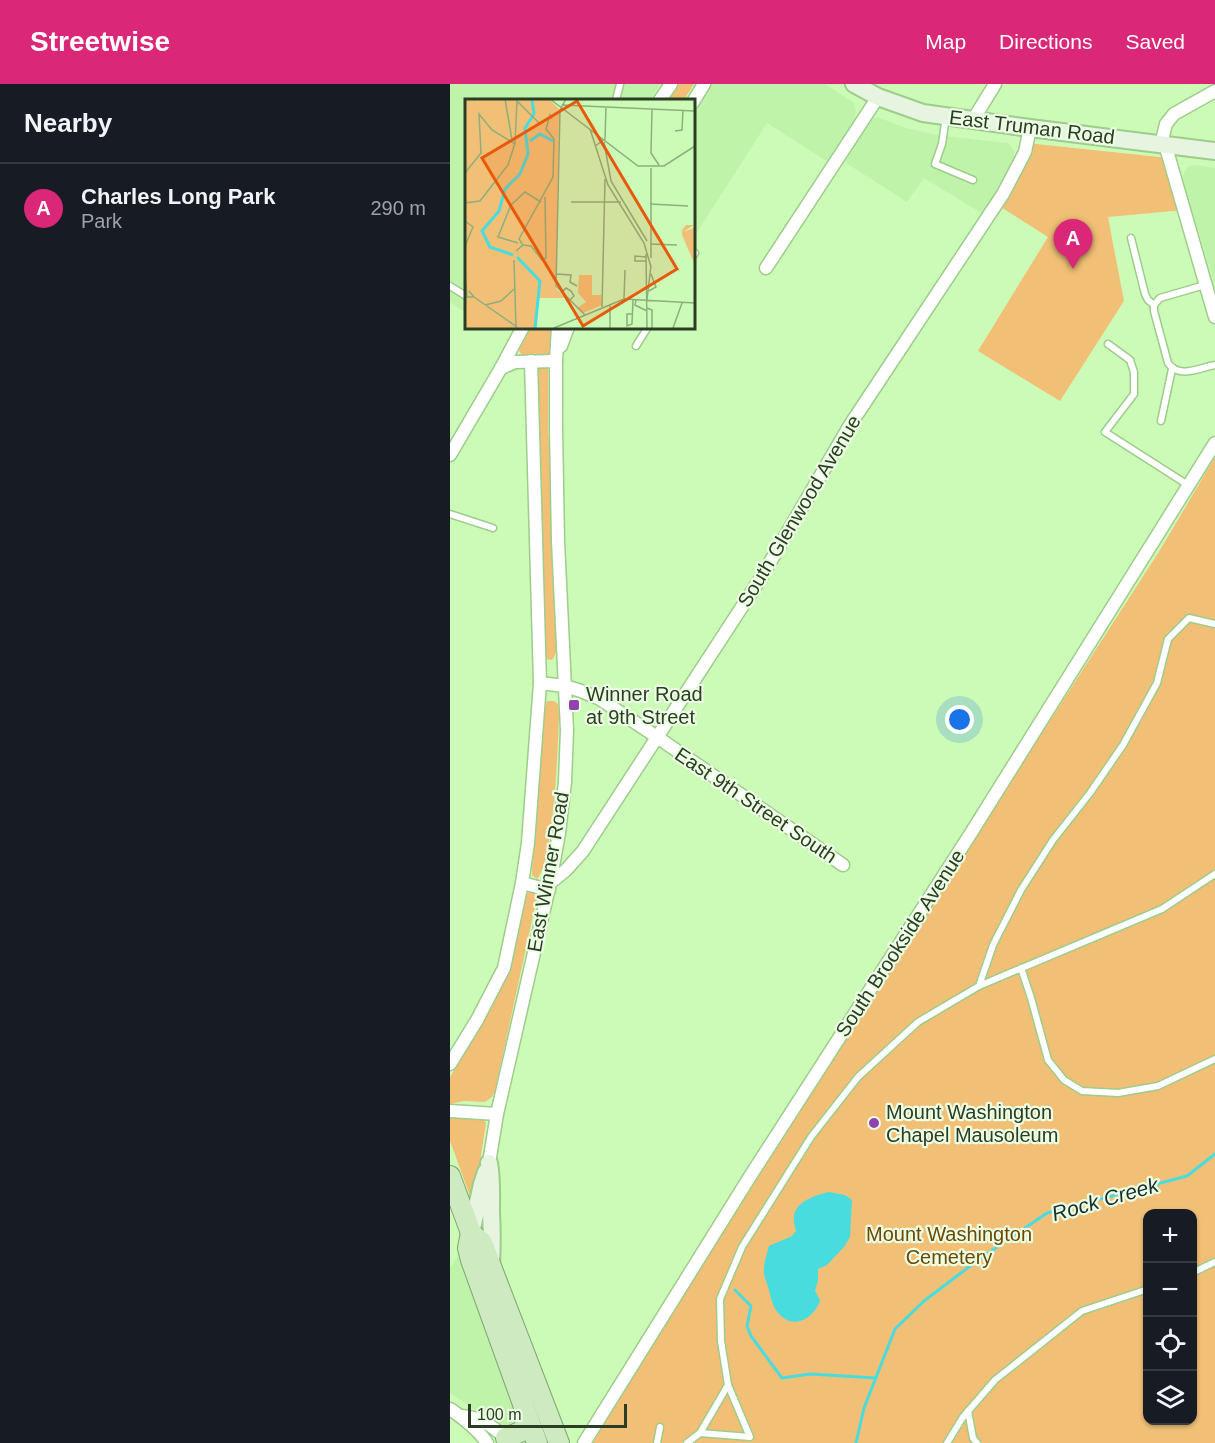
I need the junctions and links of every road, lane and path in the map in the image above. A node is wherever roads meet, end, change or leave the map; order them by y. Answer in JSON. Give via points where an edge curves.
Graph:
{"nodes":[{"id":1,"x":620,"y":84,"type":"edge"},
{"id":2,"x":671,"y":84,"type":"edge"},
{"id":3,"x":704,"y":84,"type":"edge"},
{"id":4,"x":854,"y":84,"type":"edge"},
{"id":5,"x":995,"y":84,"type":"edge"},
{"id":6,"x":1215,"y":91,"type":"edge"},
{"id":7,"x":878,"y":97,"type":"junction"},
{"id":8,"x":615,"y":99,"type":"edge"},
{"id":9,"x":661,"y":99,"type":"edge"},
{"id":10,"x":694,"y":100,"type":"edge"},
{"id":11,"x":946,"y":116,"type":"junction"},
{"id":12,"x":973,"y":120,"type":"junction"},
{"id":13,"x":1030,"y":128,"type":"junction"},
{"id":14,"x":1163,"y":144,"type":"junction"},
{"id":15,"x":1215,"y":151,"type":"edge"},
{"id":16,"x":973,"y":180,"type":"dead end"},
{"id":17,"x":1131,"y":238,"type":"dead end"},
{"id":18,"x":766,"y":268,"type":"dead end"},
{"id":19,"x":1206,"y":285,"type":"junction"},
{"id":20,"x":450,"y":286,"type":"edge"},
{"id":21,"x":465,"y":295,"type":"edge"},
{"id":22,"x":1154,"y":305,"type":"junction"},
{"id":23,"x":1215,"y":317,"type":"edge"},
{"id":24,"x":520,"y":328,"type":"edge"},
{"id":25,"x":558,"y":328,"type":"edge"},
{"id":26,"x":568,"y":328,"type":"edge"},
{"id":27,"x":647,"y":328,"type":"edge"},
{"id":28,"x":1108,"y":344,"type":"dead end"},
{"id":29,"x":636,"y":346,"type":"dead end"},
{"id":30,"x":556,"y":361,"type":"junction"},
{"id":31,"x":531,"y":362,"type":"junction"},
{"id":32,"x":1215,"y":365,"type":"edge"},
{"id":33,"x":501,"y":368,"type":"junction"},
{"id":34,"x":1172,"y":369,"type":"junction"},
{"id":35,"x":1161,"y":421,"type":"dead end"},
{"id":36,"x":1215,"y":443,"type":"edge"},
{"id":37,"x":450,"y":455,"type":"edge"},
{"id":38,"x":1189,"y":486,"type":"junction"},
{"id":39,"x":450,"y":514,"type":"edge"},
{"id":40,"x":493,"y":528,"type":"dead end"},
{"id":41,"x":1215,"y":624,"type":"edge"},
{"id":42,"x":540,"y":683,"type":"junction"},
{"id":43,"x":565,"y":686,"type":"junction"},
{"id":44,"x":657,"y":737,"type":"junction"},
{"id":45,"x":843,"y":865,"type":"dead end"},
{"id":46,"x":1215,"y":874,"type":"edge"},
{"id":47,"x":522,"y":883,"type":"junction"},
{"id":48,"x":550,"y":887,"type":"junction"},
{"id":49,"x":1021,"y":968,"type":"junction"},
{"id":50,"x":979,"y":986,"type":"junction"},
{"id":51,"x":1215,"y":1059,"type":"edge"},
{"id":52,"x":450,"y":1064,"type":"edge"},
{"id":53,"x":450,"y":1111,"type":"edge"},
{"id":54,"x":497,"y":1114,"type":"junction"},
{"id":55,"x":489,"y":1163,"type":"junction"},
{"id":56,"x":450,"y":1176,"type":"edge"},
{"id":57,"x":471,"y":1233,"type":"junction"},
{"id":58,"x":1215,"y":1262,"type":"edge"},
{"id":59,"x":491,"y":1266,"type":"junction"},
{"id":60,"x":1197,"y":1271,"type":"edge"},
{"id":61,"x":1143,"y":1291,"type":"edge"},
{"id":62,"x":503,"y":1323,"type":"junction"},
{"id":63,"x":728,"y":1385,"type":"junction"},
{"id":64,"x":968,"y":1411,"type":"junction"},
{"id":65,"x":455,"y":1413,"type":"edge"},
{"id":66,"x":530,"y":1423,"type":"junction"},
{"id":67,"x":660,"y":1427,"type":"dead end"},
{"id":68,"x":700,"y":1433,"type":"junction"},
{"id":69,"x":510,"y":1440,"type":"edge"},
{"id":70,"x":751,"y":1440,"type":"edge"},
{"id":71,"x":974,"y":1441,"type":"edge"},
{"id":72,"x":487,"y":1443,"type":"edge"},
{"id":73,"x":537,"y":1443,"type":"edge"},
{"id":74,"x":559,"y":1443,"type":"edge"},
{"id":75,"x":584,"y":1443,"type":"edge"},
{"id":76,"x":657,"y":1443,"type":"edge"},
{"id":77,"x":687,"y":1443,"type":"edge"},
{"id":78,"x":947,"y":1443,"type":"edge"}],
"edges":[{"from":1,"to":8,"type":"lane"},
{"from":2,"to":9,"type":"street"},
{"from":3,"to":10,"type":"street"},
{"from":4,"to":7,"type":"main road","name":"East Truman Road"},
{"from":5,"to":12,"type":"street"},
{"from":6,"to":14,"type":"street","via":[[1174,114],[1166,124]]},
{"from":7,"to":11,"type":"main road","name":"East Truman Road","via":[[923,113]]},
{"from":7,"to":18,"type":"street"},
{"from":11,"to":12,"type":"main road","name":"East Truman Road"},
{"from":11,"to":16,"type":"lane","via":[[934,164]]},
{"from":12,"to":13,"type":"main road","name":"East Truman Road"},
{"from":13,"to":14,"type":"main road","name":"East Truman Road"},
{"from":13,"to":44,"type":"street","name":"South Glenwood Avenue","via":[[1025,152],[1003,194],[850,424],[762,576]]},
{"from":14,"to":15,"type":"main road","name":"East Truman Road"},
{"from":14,"to":19,"type":"street"},
{"from":17,"to":22,"type":"lane","via":[[1145,294]]},
{"from":19,"to":22,"type":"lane","via":[[1160,298]]},
{"from":19,"to":23,"type":"street"},
{"from":20,"to":21,"type":"lane"},
{"from":22,"to":34,"type":"lane"},
{"from":24,"to":33,"type":"street"},
{"from":25,"to":30,"type":"street","name":"East Winner Road"},
{"from":26,"to":30,"type":"street","name":"East Winner Road"},
{"from":27,"to":29,"type":"lane"},
{"from":28,"to":38,"type":"lane","via":[[1130,360],[1134,394],[1105,432]]},
{"from":30,"to":31,"type":"street"},
{"from":30,"to":43,"type":"street","name":"East Winner Road"},
{"from":31,"to":33,"type":"street","via":[[515,362]]},
{"from":31,"to":42,"type":"street","name":"East Winner Road"},
{"from":32,"to":34,"type":"lane","via":[[1183,372]]},
{"from":33,"to":37,"type":"street"},
{"from":34,"to":35,"type":"lane"},
{"from":36,"to":38,"type":"street","name":"South Brookside Avenue"},
{"from":38,"to":75,"type":"street","name":"South Brookside Avenue"},
{"from":39,"to":40,"type":"lane"},
{"from":41,"to":50,"type":"lane","via":[[1189,618],[1168,639],[1157,683],[1123,745],[1021,890],[993,945]]},
{"from":42,"to":43,"type":"street","name":"East 9th Street South"},
{"from":42,"to":47,"type":"street","name":"East Winner Road"},
{"from":43,"to":44,"type":"street","name":"East 9th Street South","via":[[600,699]]},
{"from":43,"to":48,"type":"street","name":"East Winner Road","via":[[565,782]]},
{"from":44,"to":45,"type":"street","name":"East 9th Street South"},
{"from":44,"to":48,"type":"street","name":"South Glenwood Avenue","via":[[583,851]]},
{"from":46,"to":49,"type":"lane","via":[[1162,909]]},
{"from":47,"to":48,"type":"street"},
{"from":47,"to":52,"type":"street","name":"East Winner Road","via":[[504,968]]},
{"from":48,"to":54,"type":"street","name":"East Winner Road"},
{"from":49,"to":50,"type":"lane"},
{"from":49,"to":51,"type":"lane","via":[[1048,1060],[1064,1080],[1082,1091],[1118,1093],[1158,1086]]},
{"from":50,"to":63,"type":"lane","via":[[918,1022],[858,1077],[811,1137],[742,1247],[720,1299]]},
{"from":53,"to":54,"type":"street"},
{"from":54,"to":55,"type":"street","name":"East Winner Road"},
{"from":55,"to":57,"type":"main road","name":"East Winner Road"},
{"from":55,"to":59,"type":"main road","name":"East Winner Road"},
{"from":56,"to":57,"type":"main road"},
{"from":57,"to":59,"type":"main road","via":[[482,1243]]},
{"from":57,"to":62,"type":"main road","name":"East Winner Road","via":[[471,1260]]},
{"from":58,"to":60,"type":"lane"},
{"from":59,"to":62,"type":"main road","name":"East Winner Road"},
{"from":61,"to":64,"type":"lane","via":[[1082,1311],[995,1380]]},
{"from":62,"to":66,"type":"main road","name":"East Winner Road"},
{"from":62,"to":74,"type":"main road","name":"East Winner Road"},
{"from":63,"to":68,"type":"lane"},
{"from":63,"to":70,"type":"lane"},
{"from":64,"to":71,"type":"lane"},
{"from":64,"to":78,"type":"lane"},
{"from":65,"to":69,"type":"street","via":[[482,1420]]},
{"from":65,"to":72,"type":"street"},
{"from":66,"to":69,"type":"main road"},
{"from":66,"to":73,"type":"main road","name":"East Winner Road"},
{"from":67,"to":76,"type":"lane"},
{"from":68,"to":70,"type":"lane"},
{"from":68,"to":77,"type":"lane"}]}
